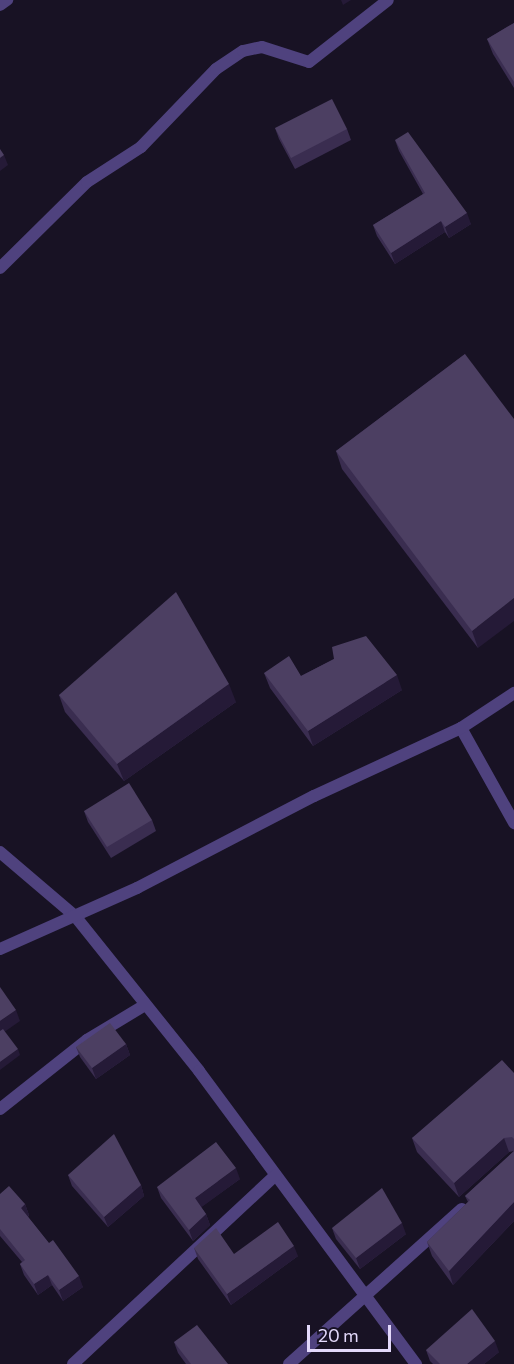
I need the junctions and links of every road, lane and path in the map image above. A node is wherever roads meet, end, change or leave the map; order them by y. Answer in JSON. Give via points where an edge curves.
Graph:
{"nodes":[{"id":1,"x":7,"y":0,"type":"edge"},
{"id":2,"x":388,"y":0,"type":"edge"},
{"id":3,"x":0,"y":5,"type":"edge"},
{"id":4,"x":0,"y":268,"type":"edge"},
{"id":5,"x":514,"y":693,"type":"edge"},
{"id":6,"x":461,"y":728,"type":"junction"},
{"id":7,"x":514,"y":823,"type":"edge"},
{"id":8,"x":0,"y":852,"type":"edge"},
{"id":9,"x":0,"y":862,"type":"edge"},
{"id":10,"x":14,"y":864,"type":"junction"},
{"id":11,"x":75,"y":915,"type":"junction"},
{"id":12,"x":0,"y":949,"type":"edge"},
{"id":13,"x":145,"y":1005,"type":"junction"},
{"id":14,"x":0,"y":1109,"type":"edge"},
{"id":15,"x":276,"y":1175,"type":"junction"},
{"id":16,"x":469,"y":1202,"type":"edge"},
{"id":17,"x":365,"y":1296,"type":"junction"},
{"id":18,"x":73,"y":1364,"type":"edge"},
{"id":19,"x":289,"y":1364,"type":"edge"},
{"id":20,"x":416,"y":1364,"type":"edge"}],
"edges":[{"from":1,"to":3,"type":"street"},
{"from":2,"to":4,"type":"street","via":[[309,62],[261,47],[243,51],[216,69],[141,147],[87,182]]},
{"from":5,"to":6,"type":"street"},
{"from":6,"to":7,"type":"street"},
{"from":6,"to":11,"type":"street"},
{"from":8,"to":10,"type":"street"},
{"from":9,"to":10,"type":"street"},
{"from":10,"to":11,"type":"street"},
{"from":11,"to":12,"type":"street"},
{"from":11,"to":13,"type":"street"},
{"from":13,"to":14,"type":"street","via":[[87,1040]]},
{"from":13,"to":15,"type":"street"},
{"from":15,"to":17,"type":"street"},
{"from":15,"to":18,"type":"street"},
{"from":16,"to":17,"type":"street"},
{"from":17,"to":19,"type":"street"},
{"from":17,"to":20,"type":"street"}]}
